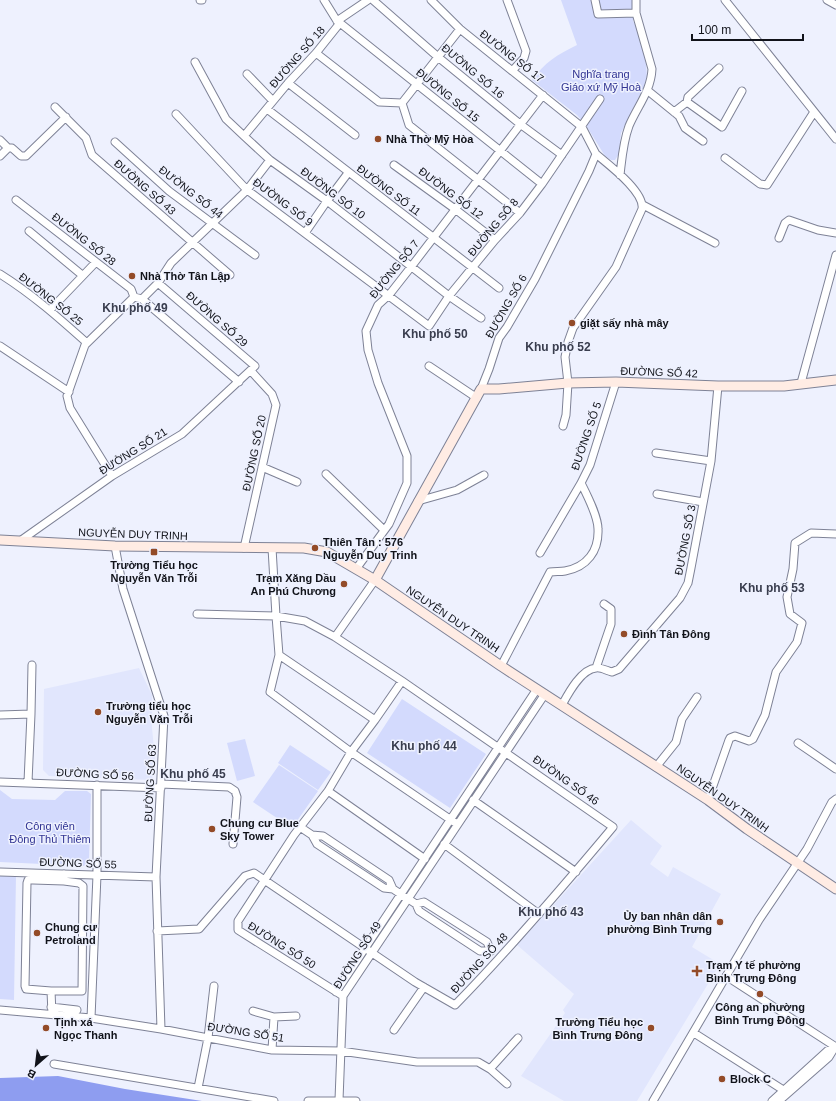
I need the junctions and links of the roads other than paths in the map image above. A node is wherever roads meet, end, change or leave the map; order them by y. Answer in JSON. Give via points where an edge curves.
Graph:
{"nodes":[{"id":1,"x":324,"y":0,"type":"edge"},
{"id":2,"x":368,"y":0,"type":"edge"},
{"id":3,"x":373,"y":0,"type":"edge"},
{"id":4,"x":431,"y":0,"type":"edge"},
{"id":5,"x":507,"y":0,"type":"edge"},
{"id":6,"x":595,"y":0,"type":"edge"},
{"id":7,"x":636,"y":0,"type":"edge"},
{"id":8,"x":725,"y":0,"type":"edge"},
{"id":9,"x":827,"y":0,"type":"edge"},
{"id":10,"x":836,"y":5,"type":"edge"},
{"id":11,"x":636,"y":14,"type":"junction"},
{"id":12,"x":338,"y":22,"type":"junction"},
{"id":13,"x":460,"y":29,"type":"junction"},
{"id":14,"x":316,"y":53,"type":"junction"},
{"id":15,"x":438,"y":57,"type":"junction"},
{"id":16,"x":194,"y":62,"type":"dead end"},
{"id":17,"x":718,"y":68,"type":"dead end"},
{"id":18,"x":512,"y":71,"type":"junction"},
{"id":19,"x":247,"y":74,"type":"dead end"},
{"id":20,"x":288,"y":83,"type":"junction"},
{"id":21,"x":417,"y":84,"type":"junction"},
{"id":22,"x":647,"y":90,"type":"junction"},
{"id":23,"x":742,"y":91,"type":"dead end"},
{"id":24,"x":543,"y":94,"type":"junction"},
{"id":25,"x":600,"y":99,"type":"dead end"},
{"id":26,"x":273,"y":101,"type":"junction"},
{"id":27,"x":687,"y":102,"type":"junction"},
{"id":28,"x":402,"y":103,"type":"junction"},
{"id":29,"x":55,"y":107,"type":"dead end"},
{"id":30,"x":267,"y":109,"type":"junction"},
{"id":31,"x":674,"y":112,"type":"junction"},
{"id":32,"x":814,"y":112,"type":"junction"},
{"id":33,"x":176,"y":114,"type":"dead end"},
{"id":34,"x":66,"y":117,"type":"junction"},
{"id":35,"x":520,"y":124,"type":"junction"},
{"id":36,"x":582,"y":127,"type":"junction"},
{"id":37,"x":355,"y":135,"type":"dead end"},
{"id":38,"x":244,"y":136,"type":"junction"},
{"id":39,"x":836,"y":139,"type":"edge"},
{"id":40,"x":0,"y":140,"type":"edge"},
{"id":41,"x":703,"y":141,"type":"dead end"},
{"id":42,"x":115,"y":142,"type":"dead end"},
{"id":43,"x":8,"y":148,"type":"junction"},
{"id":44,"x":500,"y":151,"type":"junction"},
{"id":45,"x":596,"y":154,"type":"junction"},
{"id":46,"x":562,"y":155,"type":"junction"},
{"id":47,"x":0,"y":156,"type":"edge"},
{"id":48,"x":725,"y":158,"type":"dead end"},
{"id":49,"x":270,"y":160,"type":"junction"},
{"id":50,"x":394,"y":165,"type":"dead end"},
{"id":51,"x":348,"y":173,"type":"junction"},
{"id":52,"x":620,"y":175,"type":"junction"},
{"id":53,"x":478,"y":178,"type":"junction"},
{"id":54,"x":542,"y":184,"type":"junction"},
{"id":55,"x":247,"y":190,"type":"junction"},
{"id":56,"x":16,"y":200,"type":"dead end"},
{"id":57,"x":327,"y":201,"type":"junction"},
{"id":58,"x":643,"y":205,"type":"junction"},
{"id":59,"x":455,"y":209,"type":"junction"},
{"id":60,"x":520,"y":213,"type":"junction"},
{"id":61,"x":212,"y":223,"type":"junction"},
{"id":62,"x":29,"y":231,"type":"dead end"},
{"id":63,"x":305,"y":233,"type":"junction"},
{"id":64,"x":836,"y":233,"type":"edge"},
{"id":65,"x":433,"y":237,"type":"junction"},
{"id":66,"x":779,"y":238,"type":"dead end"},
{"id":67,"x":495,"y":240,"type":"junction"},
{"id":68,"x":193,"y":242,"type":"junction"},
{"id":69,"x":715,"y":243,"type":"dead end"},
{"id":70,"x":255,"y":255,"type":"dead end"},
{"id":71,"x":836,"y":255,"type":"edge"},
{"id":72,"x":96,"y":262,"type":"junction"},
{"id":73,"x":411,"y":266,"type":"junction"},
{"id":74,"x":473,"y":268,"type":"junction"},
{"id":75,"x":835,"y":268,"type":"edge"},
{"id":76,"x":0,"y":274,"type":"edge"},
{"id":77,"x":82,"y":275,"type":"junction"},
{"id":78,"x":230,"y":275,"type":"dead end"},
{"id":79,"x":158,"y":283,"type":"junction"},
{"id":80,"x":500,"y":288,"type":"dead end"},
{"id":81,"x":389,"y":295,"type":"junction"},
{"id":82,"x":450,"y":296,"type":"junction"},
{"id":83,"x":134,"y":297,"type":"junction"},
{"id":84,"x":142,"y":299,"type":"junction"},
{"id":85,"x":50,"y":310,"type":"junction"},
{"id":86,"x":481,"y":318,"type":"dead end"},
{"id":87,"x":88,"y":343,"type":"junction"},
{"id":88,"x":0,"y":346,"type":"edge"},
{"id":89,"x":430,"y":366,"type":"dead end"},
{"id":90,"x":251,"y":371,"type":"junction"},
{"id":91,"x":836,"y":380,"type":"edge"},
{"id":92,"x":239,"y":382,"type":"junction"},
{"id":93,"x":616,"y":382,"type":"junction"},
{"id":94,"x":568,"y":383,"type":"junction"},
{"id":95,"x":801,"y":383,"type":"junction"},
{"id":96,"x":718,"y":386,"type":"junction"},
{"id":97,"x":481,"y":389,"type":"junction"},
{"id":98,"x":69,"y":392,"type":"junction"},
{"id":99,"x":477,"y":398,"type":"junction"},
{"id":100,"x":564,"y":426,"type":"dead end"},
{"id":101,"x":656,"y":453,"type":"dead end"},
{"id":102,"x":710,"y":461,"type":"junction"},
{"id":103,"x":262,"y":467,"type":"junction"},
{"id":104,"x":326,"y":474,"type":"dead end"},
{"id":105,"x":484,"y":475,"type":"dead end"},
{"id":106,"x":112,"y":476,"type":"junction"},
{"id":107,"x":297,"y":482,"type":"dead end"},
{"id":108,"x":581,"y":483,"type":"junction"},
{"id":109,"x":657,"y":494,"type":"dead end"},
{"id":110,"x":418,"y":501,"type":"junction"},
{"id":111,"x":703,"y":502,"type":"junction"},
{"id":112,"x":384,"y":530,"type":"junction"},
{"id":113,"x":836,"y":534,"type":"edge"},
{"id":114,"x":0,"y":540,"type":"edge"},
{"id":115,"x":20,"y":541,"type":"junction"},
{"id":116,"x":115,"y":546,"type":"junction"},
{"id":117,"x":244,"y":548,"type":"junction"},
{"id":118,"x":272,"y":548,"type":"junction"},
{"id":119,"x":540,"y":553,"type":"dead end"},
{"id":120,"x":356,"y":569,"type":"junction"},
{"id":121,"x":376,"y":580,"type":"junction"},
{"id":122,"x":604,"y":604,"type":"dead end"},
{"id":123,"x":197,"y":614,"type":"dead end"},
{"id":124,"x":276,"y":616,"type":"junction"},
{"id":125,"x":334,"y":637,"type":"junction"},
{"id":126,"x":279,"y":655,"type":"junction"},
{"id":127,"x":32,"y":665,"type":"dead end"},
{"id":128,"x":501,"y":666,"type":"junction"},
{"id":129,"x":596,"y":668,"type":"junction"},
{"id":130,"x":402,"y":681,"type":"junction"},
{"id":131,"x":541,"y":692,"type":"junction"},
{"id":132,"x":697,"y":697,"type":"dead end"},
{"id":133,"x":562,"y":705,"type":"junction"},
{"id":134,"x":31,"y":714,"type":"junction"},
{"id":135,"x":0,"y":715,"type":"edge"},
{"id":136,"x":375,"y":720,"type":"junction"},
{"id":137,"x":798,"y":743,"type":"dead end"},
{"id":138,"x":499,"y":747,"type":"junction"},
{"id":139,"x":351,"y":752,"type":"junction"},
{"id":140,"x":506,"y":752,"type":"junction"},
{"id":141,"x":656,"y":767,"type":"junction"},
{"id":142,"x":836,"y":769,"type":"edge"},
{"id":143,"x":0,"y":782,"type":"edge"},
{"id":144,"x":28,"y":782,"type":"junction"},
{"id":145,"x":97,"y":785,"type":"junction"},
{"id":146,"x":161,"y":786,"type":"junction"},
{"id":147,"x":328,"y":792,"type":"junction"},
{"id":148,"x":836,"y":799,"type":"edge"},
{"id":149,"x":473,"y":800,"type":"junction"},
{"id":150,"x":708,"y":800,"type":"junction"},
{"id":151,"x":451,"y":820,"type":"junction"},
{"id":152,"x":457,"y":824,"type":"junction"},
{"id":153,"x":300,"y":827,"type":"junction"},
{"id":154,"x":613,"y":827,"type":"joint"},
{"id":155,"x":233,"y":844,"type":"dead end"},
{"id":156,"x":444,"y":844,"type":"junction"},
{"id":157,"x":425,"y":859,"type":"junction"},
{"id":158,"x":796,"y":863,"type":"junction"},
{"id":159,"x":0,"y":872,"type":"edge"},
{"id":160,"x":576,"y":872,"type":"junction"},
{"id":161,"x":97,"y":875,"type":"junction"},
{"id":162,"x":156,"y":877,"type":"junction"},
{"id":163,"x":64,"y":878,"type":"junction"},
{"id":164,"x":264,"y":881,"type":"junction"},
{"id":165,"x":836,"y":888,"type":"edge"},
{"id":166,"x":404,"y":896,"type":"junction"},
{"id":167,"x":416,"y":904,"type":"junction"},
{"id":168,"x":539,"y":914,"type":"junction"},
{"id":169,"x":157,"y":931,"type":"junction"},
{"id":170,"x":83,"y":937,"type":"junction"},
{"id":171,"x":94,"y":938,"type":"junction"},
{"id":172,"x":368,"y":950,"type":"junction"},
{"id":173,"x":491,"y":952,"type":"junction"},
{"id":174,"x":500,"y":958,"type":"junction"},
{"id":175,"x":726,"y":976,"type":"junction"},
{"id":176,"x":214,"y":986,"type":"dead end"},
{"id":177,"x":424,"y":987,"type":"junction"},
{"id":178,"x":51,"y":991,"type":"junction"},
{"id":179,"x":339,"y":994,"type":"junction"},
{"id":180,"x":0,"y":1010,"type":"edge"},
{"id":181,"x":77,"y":1010,"type":"dead end"},
{"id":182,"x":52,"y":1011,"type":"junction"},
{"id":183,"x":253,"y":1012,"type":"dead end"},
{"id":184,"x":296,"y":1016,"type":"dead end"},
{"id":185,"x":274,"y":1017,"type":"junction"},
{"id":186,"x":91,"y":1018,"type":"junction"},
{"id":187,"x":161,"y":1029,"type":"junction"},
{"id":188,"x":394,"y":1030,"type":"dead end"},
{"id":189,"x":694,"y":1033,"type":"junction"},
{"id":190,"x":208,"y":1038,"type":"junction"},
{"id":191,"x":518,"y":1038,"type":"dead end"},
{"id":192,"x":836,"y":1047,"type":"edge"},
{"id":193,"x":272,"y":1050,"type":"junction"},
{"id":194,"x":341,"y":1051,"type":"junction"},
{"id":195,"x":54,"y":1064,"type":"dead end"},
{"id":196,"x":490,"y":1069,"type":"junction"},
{"id":197,"x":507,"y":1084,"type":"dead end"},
{"id":198,"x":198,"y":1088,"type":"junction"},
{"id":199,"x":786,"y":1091,"type":"junction"},
{"id":200,"x":339,"y":1100,"type":"edge"},
{"id":201,"x":274,"y":1101,"type":"edge"},
{"id":202,"x":308,"y":1101,"type":"edge"},
{"id":203,"x":356,"y":1101,"type":"edge"},
{"id":204,"x":653,"y":1101,"type":"edge"},
{"id":205,"x":772,"y":1101,"type":"edge"},
{"id":206,"x":780,"y":1101,"type":"edge"}],
"edges":[{"from":1,"to":12,"type":"street","name":"ĐƯỜNG SỐ 15"},
{"from":2,"to":12,"type":"street","name":"ĐƯỜNG SỐ 18"},
{"from":3,"to":15,"type":"street","name":"ĐƯỜNG SỐ 16"},
{"from":4,"to":13,"type":"street","name":"ĐƯỜNG SỐ 17"},
{"from":5,"to":18,"type":"street","via":[[526,51],[524,58]]},
{"from":6,"to":11,"type":"street","via":[[598,14]]},
{"from":7,"to":11,"type":"street"},
{"from":8,"to":32,"type":"street"},
{"from":9,"to":10,"type":"street"},
{"from":11,"to":22,"type":"street","via":[[652,69]]},
{"from":12,"to":14,"type":"street","name":"ĐƯỜNG SỐ 18"},
{"from":12,"to":21,"type":"street","name":"ĐƯỜNG SỐ 15"},
{"from":13,"to":15,"type":"street"},
{"from":13,"to":18,"type":"street","name":"ĐƯỜNG SỐ 17"},
{"from":14,"to":20,"type":"street","name":"ĐƯỜNG SỐ 18"},
{"from":14,"to":28,"type":"street","via":[[379,102]]},
{"from":15,"to":21,"type":"street"},
{"from":15,"to":35,"type":"street","name":"ĐƯỜNG SỐ 16"},
{"from":16,"to":38,"type":"street","name":"ĐƯỜNG SỐ 10","via":[[226,119]]},
{"from":17,"to":27,"type":"street","via":[[688,97]]},
{"from":18,"to":24,"type":"street","name":"ĐƯỜNG SỐ 17"},
{"from":19,"to":26,"type":"street"},
{"from":20,"to":26,"type":"street","name":"ĐƯỜNG SỐ 18"},
{"from":20,"to":37,"type":"street"},
{"from":21,"to":28,"type":"street"},
{"from":21,"to":44,"type":"street","name":"ĐƯỜNG SỐ 15"},
{"from":22,"to":31,"type":"street"},
{"from":22,"to":52,"type":"street","via":[[623,145]]},
{"from":23,"to":27,"type":"street","via":[[722,127]]},
{"from":24,"to":35,"type":"street","name":"ĐƯỜNG SỐ 7"},
{"from":24,"to":36,"type":"street","name":"ĐƯỜNG SỐ 17"},
{"from":25,"to":36,"type":"street","name":"ĐƯỜNG SỐ 8"},
{"from":26,"to":30,"type":"street","name":"ĐƯỜNG SỐ 18"},
{"from":27,"to":31,"type":"street"},
{"from":28,"to":53,"type":"street","via":[[409,125]]},
{"from":29,"to":34,"type":"street","name":"ĐƯỜNG SỐ 43"},
{"from":30,"to":38,"type":"street","name":"ĐƯỜNG SỐ 18"},
{"from":30,"to":51,"type":"street","name":"ĐƯỜNG SỐ 11"},
{"from":31,"to":41,"type":"street","via":[[679,116],[684,128]]},
{"from":32,"to":39,"type":"street"},
{"from":32,"to":48,"type":"street","via":[[767,185],[760,184]]},
{"from":33,"to":55,"type":"street","name":"ĐƯỜNG SỐ 9"},
{"from":34,"to":43,"type":"street","via":[[26,156]]},
{"from":34,"to":68,"type":"street","name":"ĐƯỜNG SỐ 43","via":[[86,138],[92,156]]},
{"from":35,"to":44,"type":"street","name":"ĐƯỜNG SỐ 7"},
{"from":35,"to":46,"type":"street","name":"ĐƯỜNG SỐ 16"},
{"from":36,"to":45,"type":"street"},
{"from":36,"to":46,"type":"street","name":"ĐƯỜNG SỐ 8"},
{"from":38,"to":49,"type":"street","name":"ĐƯỜNG SỐ 10"},
{"from":40,"to":43,"type":"street"},
{"from":42,"to":61,"type":"street","name":"ĐƯỜNG SỐ 44","via":[[169,191]]},
{"from":43,"to":47,"type":"street"},
{"from":44,"to":53,"type":"street","name":"ĐƯỜNG SỐ 7"},
{"from":44,"to":54,"type":"street","name":"ĐƯỜNG SỐ 15"},
{"from":45,"to":52,"type":"street"},
{"from":45,"to":97,"type":"street","name":"ĐƯỜNG SỐ 6","via":[[535,279],[499,338]]},
{"from":46,"to":54,"type":"street","name":"ĐƯỜNG SỐ 8"},
{"from":49,"to":55,"type":"street"},
{"from":49,"to":57,"type":"street","name":"ĐƯỜNG SỐ 10"},
{"from":50,"to":59,"type":"street","name":"ĐƯỜNG SỐ 12"},
{"from":51,"to":57,"type":"street"},
{"from":51,"to":65,"type":"street","name":"ĐƯỜNG SỐ 11"},
{"from":52,"to":58,"type":"street"},
{"from":53,"to":59,"type":"street","name":"ĐƯỜNG SỐ 7"},
{"from":53,"to":60,"type":"street"},
{"from":54,"to":60,"type":"street","name":"ĐƯỜNG SỐ 8"},
{"from":55,"to":61,"type":"street"},
{"from":55,"to":63,"type":"street","name":"ĐƯỜNG SỐ 9"},
{"from":56,"to":72,"type":"street","name":"ĐƯỜNG SỐ 28"},
{"from":57,"to":63,"type":"street"},
{"from":57,"to":73,"type":"street","name":"ĐƯỜNG SỐ 10"},
{"from":58,"to":69,"type":"street"},
{"from":58,"to":94,"type":"street","via":[[616,267],[573,328],[565,357]]},
{"from":59,"to":65,"type":"street","name":"ĐƯỜNG SỐ 7"},
{"from":59,"to":67,"type":"street","name":"ĐƯỜNG SỐ 12"},
{"from":60,"to":67,"type":"street","name":"ĐƯỜNG SỐ 8"},
{"from":61,"to":68,"type":"street"},
{"from":61,"to":70,"type":"street","name":"ĐƯỜNG SỐ 44"},
{"from":62,"to":77,"type":"street"},
{"from":63,"to":81,"type":"street","name":"ĐƯỜNG SỐ 9"},
{"from":64,"to":66,"type":"street","via":[[789,220],[785,223]]},
{"from":65,"to":73,"type":"street","name":"ĐƯỜNG SỐ 7"},
{"from":65,"to":74,"type":"street","name":"ĐƯỜNG SỐ 11"},
{"from":67,"to":74,"type":"street","name":"ĐƯỜNG SỐ 8"},
{"from":68,"to":78,"type":"street","name":"ĐƯỜNG SỐ 43"},
{"from":68,"to":79,"type":"street","via":[[171,263]]},
{"from":71,"to":75,"type":"street"},
{"from":72,"to":77,"type":"street"},
{"from":72,"to":83,"type":"street","name":"ĐƯỜNG SỐ 28","via":[[131,289]]},
{"from":73,"to":81,"type":"street","name":"ĐƯỜNG SỐ 7"},
{"from":73,"to":82,"type":"street","name":"ĐƯỜNG SỐ 10"},
{"from":74,"to":80,"type":"street","name":"ĐƯỜNG SỐ 11"},
{"from":74,"to":82,"type":"street","name":"ĐƯỜNG SỐ 8"},
{"from":75,"to":95,"type":"street"},
{"from":76,"to":85,"type":"street","name":"ĐƯỜNG SỐ 25"},
{"from":77,"to":85,"type":"street"},
{"from":79,"to":84,"type":"street"},
{"from":79,"to":90,"type":"street","name":"ĐƯỜNG SỐ 29","via":[[255,366]]},
{"from":81,"to":82,"type":"street","name":"ĐƯỜNG SỐ 8","via":[[429,326]]},
{"from":81,"to":112,"type":"street","name":"ĐƯỜNG SỐ 7","via":[[378,305],[366,332],[368,350],[378,383],[408,456],[407,483]]},
{"from":82,"to":86,"type":"street","name":"ĐƯỜNG SỐ 10"},
{"from":83,"to":84,"type":"street"},
{"from":83,"to":87,"type":"street"},
{"from":84,"to":92,"type":"street"},
{"from":85,"to":87,"type":"street","name":"ĐƯỜNG SỐ 25"},
{"from":87,"to":98,"type":"street","via":[[85,345]]},
{"from":88,"to":98,"type":"street"},
{"from":89,"to":99,"type":"street"},
{"from":90,"to":92,"type":"street","name":"ĐƯỜNG SỐ 21"},
{"from":90,"to":103,"type":"street","name":"ĐƯỜNG SỐ 20","via":[[272,394],[276,405]]},
{"from":91,"to":95,"type":"main road","name":"ĐƯỜNG SỐ 42"},
{"from":92,"to":106,"type":"street","name":"ĐƯỜNG SỐ 21","via":[[182,434]]},
{"from":93,"to":94,"type":"main road","name":"ĐƯỜNG SỐ 42"},
{"from":93,"to":96,"type":"main road","name":"ĐƯỜNG SỐ 42"},
{"from":93,"to":108,"type":"street","name":"ĐƯỜNG SỐ 5","via":[[590,466]]},
{"from":94,"to":97,"type":"main road","name":"ĐƯỜNG SỐ 42"},
{"from":94,"to":100,"type":"street"},
{"from":95,"to":96,"type":"main road","name":"ĐƯỜNG SỐ 42","via":[[784,386]]},
{"from":96,"to":102,"type":"street","name":"ĐƯỜNG SỐ 3"},
{"from":97,"to":99,"type":"main road","name":"ĐƯỜNG SỐ 6"},
{"from":98,"to":106,"type":"street","via":[[70,408]]},
{"from":99,"to":110,"type":"main road","name":"ĐƯỜNG SỐ 6"},
{"from":101,"to":102,"type":"street"},
{"from":102,"to":111,"type":"street","name":"ĐƯỜNG SỐ 3"},
{"from":103,"to":107,"type":"street"},
{"from":103,"to":117,"type":"street","name":"ĐƯỜNG SỐ 20"},
{"from":104,"to":112,"type":"street"},
{"from":105,"to":110,"type":"street","via":[[457,490]]},
{"from":106,"to":115,"type":"street","name":"ĐƯỜNG SỐ 21"},
{"from":108,"to":119,"type":"street"},
{"from":108,"to":128,"type":"street","name":"ĐƯỜNG SỐ 5","via":[[598,528],[597,544],[582,566],[550,572]]},
{"from":109,"to":111,"type":"street"},
{"from":110,"to":121,"type":"main road","name":"ĐƯỜNG SỐ 6"},
{"from":111,"to":129,"type":"street","name":"ĐƯỜNG SỐ 3","via":[[692,568],[680,598],[617,670],[612,672]]},
{"from":112,"to":120,"type":"street","name":"ĐƯỜNG SỐ 7"},
{"from":113,"to":150,"type":"street","via":[[811,533],[795,543],[787,597],[790,614],[802,623],[797,642],[776,672],[765,714],[753,739],[750,741],[735,736],[730,738]]},
{"from":114,"to":115,"type":"main road","name":"NGUYỄN DUY TRINH"},
{"from":115,"to":116,"type":"main road","name":"NGUYỄN DUY TRINH"},
{"from":116,"to":117,"type":"main road","name":"NGUYỄN DUY TRINH"},
{"from":116,"to":146,"type":"street","name":"ĐƯỜNG SỐ 63","via":[[123,589],[164,716]]},
{"from":117,"to":118,"type":"main road","name":"NGUYỄN DUY TRINH"},
{"from":118,"to":120,"type":"main road","name":"NGUYỄN DUY TRINH","via":[[304,548],[327,552]]},
{"from":118,"to":124,"type":"street"},
{"from":120,"to":121,"type":"main road","name":"NGUYỄN DUY TRINH"},
{"from":121,"to":125,"type":"street"},
{"from":121,"to":128,"type":"main road","name":"NGUYỄN DUY TRINH"},
{"from":122,"to":129,"type":"street","via":[[611,609],[611,624]]},
{"from":123,"to":124,"type":"street","name":"ĐƯỜNG SỐ 46"},
{"from":124,"to":125,"type":"street","name":"ĐƯỜNG SỐ 46","via":[[305,621]]},
{"from":124,"to":126,"type":"street"},
{"from":125,"to":130,"type":"street","name":"ĐƯỜNG SỐ 46"},
{"from":126,"to":136,"type":"street"},
{"from":126,"to":139,"type":"street","via":[[270,692]]},
{"from":127,"to":134,"type":"street"},
{"from":128,"to":131,"type":"main road","name":"NGUYỄN DUY TRINH"},
{"from":129,"to":133,"type":"street","via":[[580,678]]},
{"from":130,"to":136,"type":"street"},
{"from":130,"to":138,"type":"street","name":"ĐƯỜNG SỐ 46"},
{"from":131,"to":133,"type":"main road","name":"NGUYỄN DUY TRINH"},
{"from":131,"to":138,"type":"street"},
{"from":131,"to":140,"type":"street","name":"ĐƯỜNG SỐ 49"},
{"from":132,"to":141,"type":"street","via":[[682,719],[676,742]]},
{"from":133,"to":141,"type":"main road","name":"NGUYỄN DUY TRINH"},
{"from":134,"to":135,"type":"street"},
{"from":134,"to":144,"type":"street"},
{"from":136,"to":139,"type":"street"},
{"from":137,"to":142,"type":"street"},
{"from":138,"to":140,"type":"street","name":"ĐƯỜNG SỐ 46"},
{"from":138,"to":151,"type":"street"},
{"from":139,"to":147,"type":"street"},
{"from":139,"to":151,"type":"street"},
{"from":140,"to":149,"type":"street","name":"ĐƯỜNG SỐ 49"},
{"from":140,"to":154,"type":"street","name":"ĐƯỜNG SỐ 46"},
{"from":141,"to":150,"type":"main road","name":"NGUYỄN DUY TRINH"},
{"from":143,"to":144,"type":"street","name":"ĐƯỜNG SỐ 56"},
{"from":144,"to":145,"type":"street","name":"ĐƯỜNG SỐ 56"},
{"from":145,"to":146,"type":"street","name":"ĐƯỜNG SỐ 56"},
{"from":145,"to":161,"type":"street"},
{"from":146,"to":155,"type":"street","name":"ĐƯỜNG SỐ 56","via":[[229,787],[235,791],[237,797]]},
{"from":146,"to":162,"type":"street","name":"ĐƯỜNG SỐ 63"},
{"from":147,"to":153,"type":"street"},
{"from":147,"to":157,"type":"street"},
{"from":148,"to":158,"type":"street"},
{"from":149,"to":152,"type":"street","name":"ĐƯỜNG SỐ 49"},
{"from":149,"to":160,"type":"street"},
{"from":150,"to":158,"type":"main road","name":"NGUYỄN DUY TRINH"},
{"from":151,"to":152,"type":"street"},
{"from":151,"to":157,"type":"street"},
{"from":152,"to":156,"type":"street","name":"ĐƯỜNG SỐ 49"},
{"from":153,"to":164,"type":"street"},
{"from":153,"to":166,"type":"street","via":[[312,835],[317,844],[384,888],[393,889]]},
{"from":154,"to":160,"type":"street","name":"ĐƯỜNG SỐ 48"},
{"from":156,"to":166,"type":"street","name":"ĐƯỜNG SỐ 49"},
{"from":156,"to":168,"type":"street"},
{"from":157,"to":166,"type":"street"},
{"from":158,"to":165,"type":"main road","name":"NGUYỄN DUY TRINH"},
{"from":158,"to":175,"type":"street"},
{"from":159,"to":163,"type":"street","name":"ĐƯỜNG SỐ 55"},
{"from":160,"to":168,"type":"street","name":"ĐƯỜNG SỐ 48"},
{"from":161,"to":162,"type":"street","name":"ĐƯỜNG SỐ 55"},
{"from":161,"to":163,"type":"street","name":"ĐƯỜNG SỐ 55"},
{"from":161,"to":171,"type":"street"},
{"from":162,"to":169,"type":"street","name":"ĐƯỜNG SỐ 63"},
{"from":163,"to":170,"type":"street","via":[[79,882],[83,886]]},
{"from":163,"to":178,"type":"street","via":[[27,882],[25,986],[26,989]]},
{"from":164,"to":169,"type":"street","name":"ĐƯỜNG SỐ 48","via":[[254,873],[245,876],[199,929]]},
{"from":164,"to":172,"type":"street","name":"ĐƯỜNG SỐ 48"},
{"from":164,"to":179,"type":"street","name":"ĐƯỜNG SỐ 50","via":[[238,921],[238,930]]},
{"from":166,"to":167,"type":"street"},
{"from":166,"to":172,"type":"street","name":"ĐƯỜNG SỐ 49"},
{"from":167,"to":173,"type":"street","via":[[419,912],[480,951]]},
{"from":167,"to":173,"type":"street","via":[[424,902],[487,942]]},
{"from":168,"to":174,"type":"street","name":"ĐƯỜNG SỐ 48"},
{"from":169,"to":187,"type":"street","name":"ĐƯỜNG SỐ 63"},
{"from":170,"to":171,"type":"street"},
{"from":170,"to":178,"type":"street","via":[[82,991]]},
{"from":171,"to":186,"type":"street"},
{"from":172,"to":177,"type":"street","name":"ĐƯỜNG SỐ 48"},
{"from":172,"to":179,"type":"street","name":"ĐƯỜNG SỐ 49"},
{"from":173,"to":174,"type":"street"},
{"from":174,"to":177,"type":"street","name":"ĐƯỜNG SỐ 48","via":[[455,1005]]},
{"from":175,"to":189,"type":"street"},
{"from":175,"to":192,"type":"street"},
{"from":176,"to":190,"type":"street"},
{"from":177,"to":188,"type":"street"},
{"from":178,"to":182,"type":"street"},
{"from":179,"to":194,"type":"street","name":"ĐƯỜNG SỐ 49"},
{"from":180,"to":182,"type":"street","name":"ĐƯỜNG SỐ 51"},
{"from":181,"to":182,"type":"street"},
{"from":182,"to":186,"type":"street","name":"ĐƯỜNG SỐ 51"},
{"from":183,"to":185,"type":"street"},
{"from":184,"to":185,"type":"street"},
{"from":185,"to":193,"type":"street"},
{"from":186,"to":187,"type":"street","name":"ĐƯỜNG SỐ 51"},
{"from":187,"to":190,"type":"street","name":"ĐƯỜNG SỐ 51"},
{"from":189,"to":199,"type":"street"},
{"from":189,"to":204,"type":"street"},
{"from":190,"to":193,"type":"street","name":"ĐƯỜNG SỐ 51"},
{"from":190,"to":198,"type":"street"},
{"from":191,"to":196,"type":"street"},
{"from":192,"to":199,"type":"street","via":[[827,1051]]},
{"from":193,"to":194,"type":"street","name":"ĐƯỜNG SỐ 51"},
{"from":194,"to":196,"type":"street","name":"ĐƯỜNG SỐ 51","via":[[417,1062],[478,1062]]},
{"from":194,"to":200,"type":"street","name":"ĐƯỜNG SỐ 49"},
{"from":195,"to":198,"type":"street"},
{"from":196,"to":197,"type":"street","name":"ĐƯỜNG SỐ 51"},
{"from":198,"to":201,"type":"street"},
{"from":199,"to":205,"type":"street"},
{"from":199,"to":206,"type":"street"},
{"from":200,"to":202,"type":"street"},
{"from":200,"to":203,"type":"street"}]}
